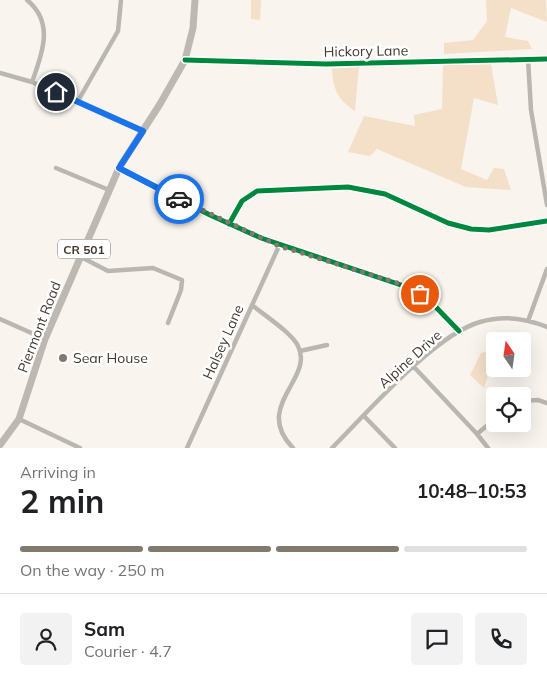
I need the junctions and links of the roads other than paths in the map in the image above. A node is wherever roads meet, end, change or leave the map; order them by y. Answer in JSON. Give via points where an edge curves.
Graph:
{"nodes":[{"id":1,"x":28,"y":0,"type":"edge"},
{"id":2,"x":121,"y":0,"type":"edge"},
{"id":3,"x":195,"y":0,"type":"edge"},
{"id":4,"x":528,"y":59,"type":"junction"},
{"id":5,"x":547,"y":59,"type":"edge"},
{"id":6,"x":185,"y":60,"type":"junction"},
{"id":7,"x":1,"y":73,"type":"edge"},
{"id":8,"x":32,"y":82,"type":"junction"},
{"id":9,"x":78,"y":101,"type":"junction"},
{"id":10,"x":143,"y":131,"type":"junction"},
{"id":11,"x":56,"y":168,"type":"dead end"},
{"id":12,"x":119,"y":168,"type":"junction"},
{"id":13,"x":109,"y":190,"type":"junction"},
{"id":14,"x":546,"y":197,"type":"edge"},
{"id":15,"x":547,"y":205,"type":"edge"},
{"id":16,"x":547,"y":221,"type":"edge"},
{"id":17,"x":229,"y":224,"type":"junction"},
{"id":18,"x":279,"y":246,"type":"junction"},
{"id":19,"x":81,"y":257,"type":"junction"},
{"id":20,"x":547,"y":269,"type":"edge"},
{"id":21,"x":252,"y":305,"type":"junction"},
{"id":22,"x":0,"y":319,"type":"edge"},
{"id":23,"x":528,"y":321,"type":"junction"},
{"id":24,"x":168,"y":323,"type":"dead end"},
{"id":25,"x":547,"y":328,"type":"edge"},
{"id":26,"x":459,"y":331,"type":"junction"},
{"id":27,"x":45,"y":339,"type":"junction"},
{"id":28,"x":327,"y":344,"type":"dead end"},
{"id":29,"x":300,"y":351,"type":"junction"},
{"id":30,"x":414,"y":367,"type":"junction"},
{"id":31,"x":531,"y":400,"type":"edge"},
{"id":32,"x":547,"y":403,"type":"edge"},
{"id":33,"x":364,"y":416,"type":"junction"},
{"id":34,"x":19,"y":419,"type":"junction"},
{"id":35,"x":486,"y":427,"type":"edge"},
{"id":36,"x":478,"y":434,"type":"junction"},
{"id":37,"x":0,"y":445,"type":"edge"},
{"id":38,"x":80,"y":448,"type":"edge"},
{"id":39,"x":187,"y":448,"type":"edge"},
{"id":40,"x":293,"y":448,"type":"edge"},
{"id":41,"x":332,"y":448,"type":"edge"},
{"id":42,"x":395,"y":448,"type":"edge"},
{"id":43,"x":488,"y":448,"type":"edge"}],
"edges":[{"from":1,"to":8,"type":"street","via":[[41,17],[45,34],[44,50]]},
{"from":2,"to":9,"type":"street","via":[[118,31]]},
{"from":3,"to":6,"type":"main road","name":"Piermont Road","number":"CR 501","via":[[193,28]]},
{"from":4,"to":5,"type":"street","name":"Hickory Lane"},
{"from":4,"to":6,"type":"street","name":"Hickory Lane","via":[[326,64]]},
{"from":4,"to":14,"type":"street","via":[[532,110]]},
{"from":6,"to":10,"type":"main road","name":"Piermont Road","number":"CR 501"},
{"from":7,"to":8,"type":"street"},
{"from":8,"to":9,"type":"street"},
{"from":9,"to":10,"type":"street"},
{"from":10,"to":12,"type":"main road","name":"Piermont Road","number":"CR 501"},
{"from":11,"to":13,"type":"street"},
{"from":12,"to":13,"type":"main road","name":"Piermont Road","number":"CR 501"},
{"from":12,"to":17,"type":"street"},
{"from":13,"to":19,"type":"main road","name":"Piermont Road","number":"CR 501"},
{"from":14,"to":15,"type":"street"},
{"from":16,"to":17,"type":"street","via":[[489,230],[471,229],[448,223],[385,194],[348,188],[257,191],[242,201]]},
{"from":17,"to":18,"type":"street"},
{"from":18,"to":21,"type":"street","name":"Halsey Lane"},
{"from":18,"to":26,"type":"street","via":[[404,285],[428,299]]},
{"from":19,"to":24,"type":"street","via":[[108,271],[152,268],[182,280]]},
{"from":19,"to":27,"type":"main road","name":"Piermont Road","number":"CR 501"},
{"from":20,"to":23,"type":"street"},
{"from":21,"to":29,"type":"street","via":[[296,342]]},
{"from":21,"to":39,"type":"street","name":"Halsey Lane"},
{"from":22,"to":27,"type":"street"},
{"from":23,"to":25,"type":"street","name":"Alpine Drive"},
{"from":23,"to":26,"type":"street","name":"Alpine Drive","via":[[513,318],[490,320]]},
{"from":26,"to":30,"type":"street","name":"Alpine Drive"},
{"from":27,"to":34,"type":"main road","name":"Piermont Road","number":"CR 501"},
{"from":28,"to":29,"type":"street"},
{"from":29,"to":40,"type":"street","via":[[300,365],[279,415],[283,435]]},
{"from":30,"to":33,"type":"street","name":"Alpine Drive"},
{"from":30,"to":36,"type":"street"},
{"from":31,"to":32,"type":"street"},
{"from":33,"to":41,"type":"street","name":"Alpine Drive"},
{"from":33,"to":42,"type":"street"},
{"from":34,"to":37,"type":"main road","name":"Piermont Road","number":"CR 501"},
{"from":34,"to":38,"type":"street"},
{"from":35,"to":36,"type":"street"},
{"from":36,"to":43,"type":"street"}]}
